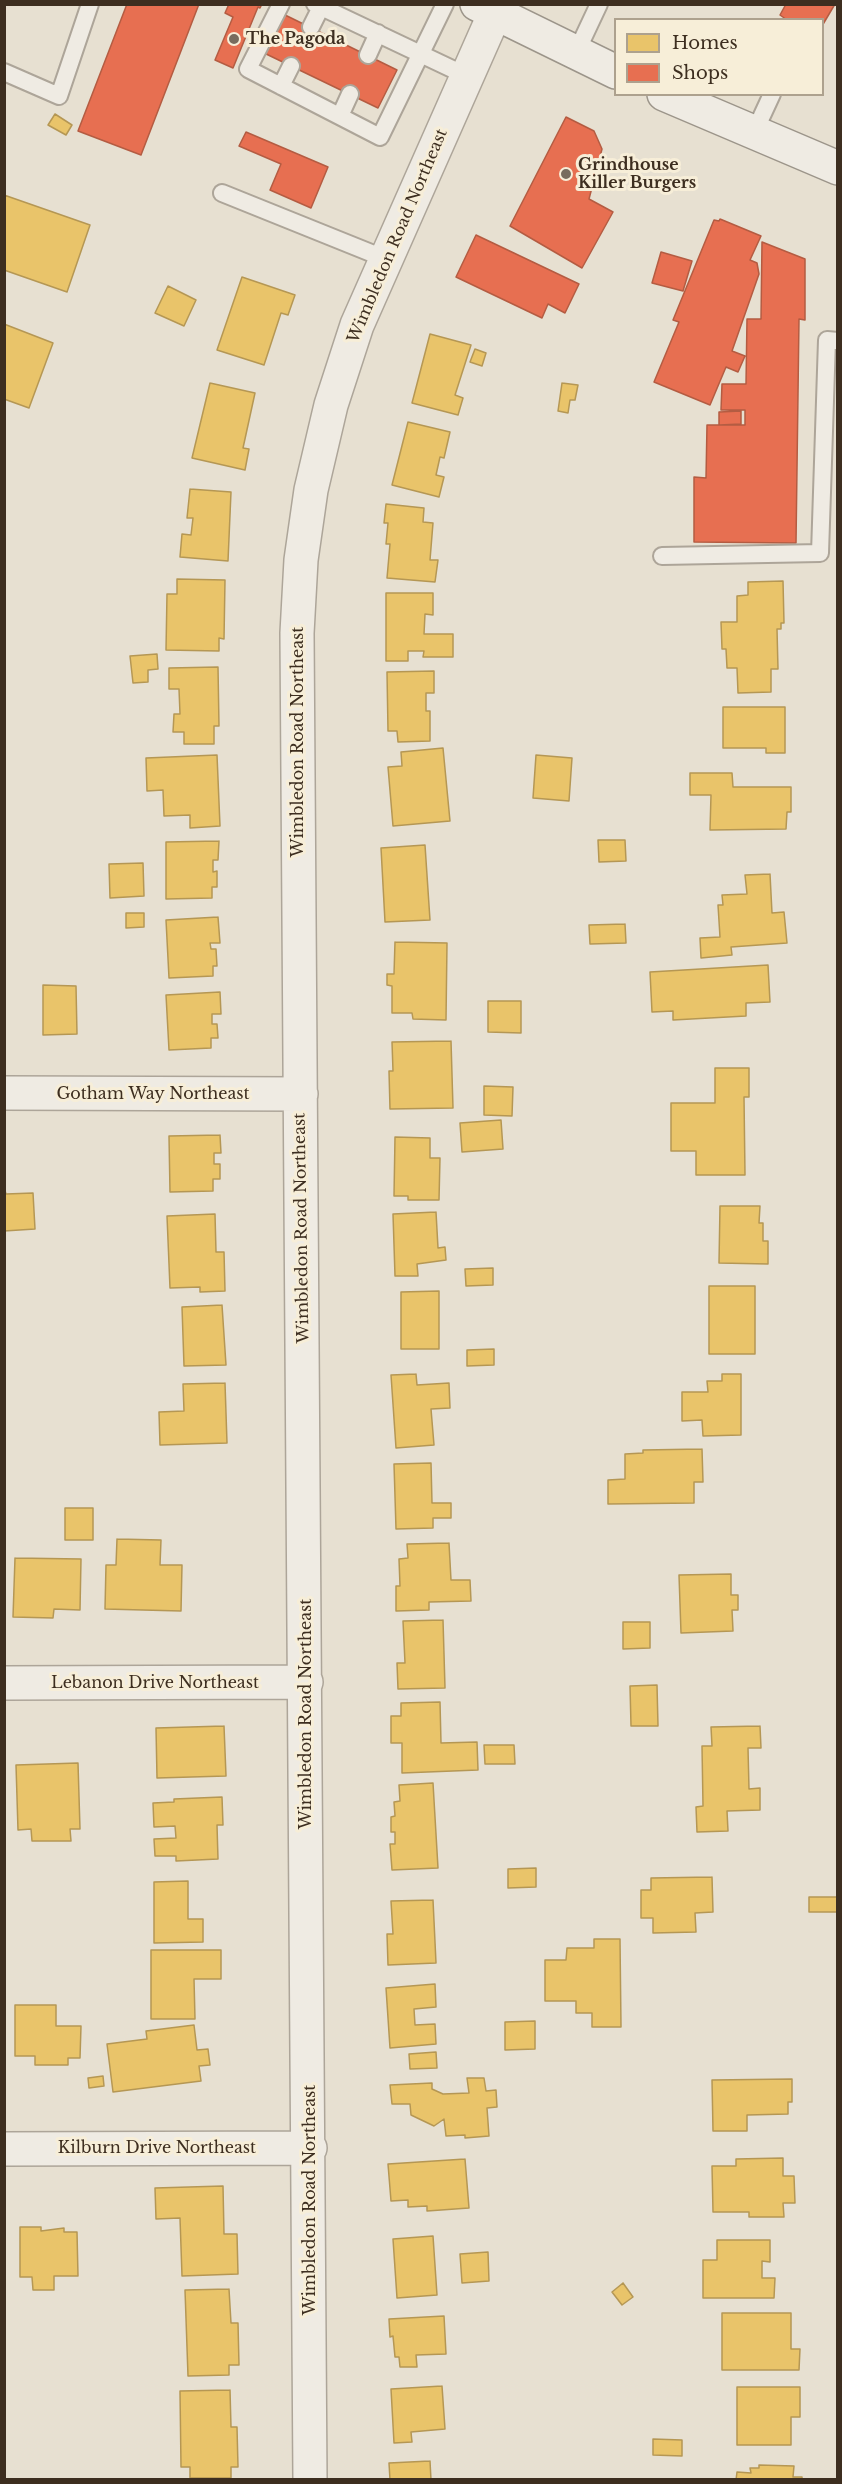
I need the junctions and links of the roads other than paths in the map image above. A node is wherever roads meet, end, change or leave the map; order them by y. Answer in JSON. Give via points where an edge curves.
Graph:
{"nodes":[{"id":1,"x":90,"y":4,"type":"edge"},
{"id":2,"x":281,"y":4,"type":"edge"},
{"id":3,"x":445,"y":4,"type":"edge"},
{"id":4,"x":599,"y":4,"type":"edge"},
{"id":5,"x":318,"y":6,"type":"edge"},
{"id":6,"x":486,"y":9,"type":"edge"},
{"id":7,"x":311,"y":27,"type":"dead end"},
{"id":8,"x":378,"y":33,"type":"junction"},
{"id":9,"x":576,"y":52,"type":"junction"},
{"id":10,"x":423,"y":53,"type":"junction"},
{"id":11,"x":368,"y":55,"type":"dead end"},
{"id":12,"x":291,"y":66,"type":"dead end"},
{"id":13,"x":614,"y":71,"type":"edge"},
{"id":14,"x":4,"y":72,"type":"edge"},
{"id":15,"x":467,"y":76,"type":"junction"},
{"id":16,"x":281,"y":86,"type":"junction"},
{"id":17,"x":350,"y":94,"type":"dead end"},
{"id":18,"x":669,"y":96,"type":"edge"},
{"id":19,"x":771,"y":96,"type":"edge"},
{"id":20,"x":340,"y":116,"type":"junction"},
{"id":21,"x":754,"y":133,"type":"junction"},
{"id":22,"x":837,"y":168,"type":"edge"},
{"id":23,"x":222,"y":193,"type":"dead end"},
{"id":24,"x":386,"y":259,"type":"junction"},
{"id":25,"x":837,"y":341,"type":"edge"},
{"id":26,"x":662,"y":556,"type":"dead end"},
{"id":27,"x":4,"y":1093,"type":"edge"},
{"id":28,"x":301,"y":1094,"type":"junction"},
{"id":29,"x":306,"y":1682,"type":"junction"},
{"id":30,"x":4,"y":1683,"type":"edge"},
{"id":31,"x":310,"y":2148,"type":"junction"},
{"id":32,"x":4,"y":2149,"type":"edge"},
{"id":33,"x":310,"y":2480,"type":"edge"}],
"edges":[{"from":1,"to":14,"type":"lane","via":[[59,96]]},
{"from":2,"to":16,"type":"lane","via":[[248,69]]},
{"from":3,"to":10,"type":"lane"},
{"from":4,"to":9,"type":"lane"},
{"from":5,"to":7,"type":"lane"},
{"from":5,"to":8,"type":"lane"},
{"from":6,"to":9,"type":"street"},
{"from":6,"to":15,"type":"street","name":"Wimbledon Road Northeast"},
{"from":8,"to":10,"type":"lane"},
{"from":8,"to":11,"type":"lane"},
{"from":9,"to":13,"type":"street"},
{"from":10,"to":15,"type":"lane"},
{"from":10,"to":20,"type":"lane","via":[[380,137]]},
{"from":12,"to":16,"type":"lane"},
{"from":15,"to":24,"type":"street","name":"Wimbledon Road Northeast"},
{"from":16,"to":20,"type":"lane"},
{"from":17,"to":20,"type":"lane"},
{"from":18,"to":21,"type":"street"},
{"from":19,"to":21,"type":"lane"},
{"from":21,"to":22,"type":"street"},
{"from":23,"to":24,"type":"lane"},
{"from":24,"to":28,"type":"street","name":"Wimbledon Road Northeast","via":[[357,325],[331,405],[311,490],[301,560],[297,633]]},
{"from":25,"to":26,"type":"lane","via":[[827,340],[820,553]]},
{"from":27,"to":28,"type":"street","name":"Gotham Way Northeast"},
{"from":28,"to":29,"type":"street","name":"Wimbledon Road Northeast"},
{"from":29,"to":30,"type":"street","name":"Lebanon Drive Northeast"},
{"from":29,"to":31,"type":"street","name":"Wimbledon Road Northeast"},
{"from":31,"to":32,"type":"street","name":"Kilburn Drive Northeast"},
{"from":31,"to":33,"type":"street","name":"Wimbledon Road Northeast"}]}
